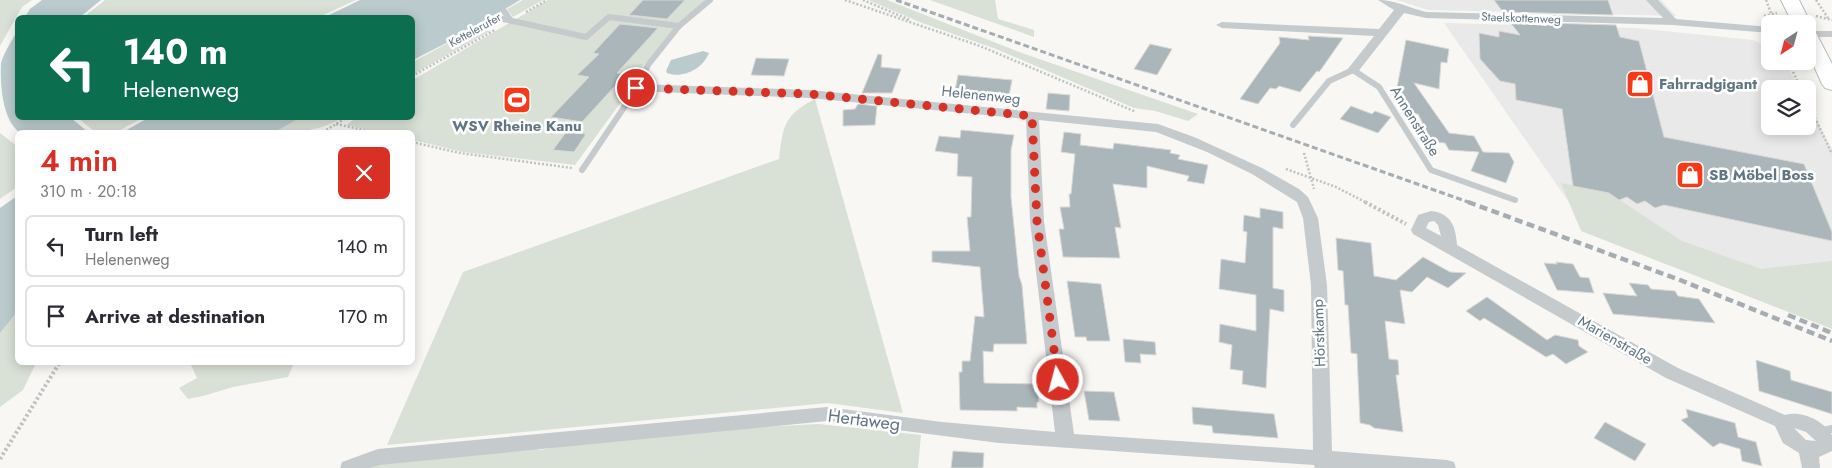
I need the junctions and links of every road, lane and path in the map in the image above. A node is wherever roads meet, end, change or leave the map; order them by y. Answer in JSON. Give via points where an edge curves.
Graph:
{"nodes":[{"id":1,"x":547,"y":0,"type":"edge"},
{"id":2,"x":710,"y":0,"type":"edge"},
{"id":3,"x":845,"y":0,"type":"edge"},
{"id":4,"x":863,"y":0,"type":"edge"},
{"id":5,"x":1384,"y":0,"type":"edge"},
{"id":6,"x":1652,"y":0,"type":"edge"},
{"id":7,"x":1766,"y":0,"type":"edge"},
{"id":8,"x":1790,"y":0,"type":"edge"},
{"id":9,"x":1816,"y":0,"type":"edge"},
{"id":10,"x":1401,"y":9,"type":"junction"},
{"id":11,"x":504,"y":11,"type":"dead end"},
{"id":12,"x":1771,"y":13,"type":"dead end"},
{"id":13,"x":1798,"y":15,"type":"edge"},
{"id":14,"x":494,"y":17,"type":"dead end"},
{"id":15,"x":1827,"y":17,"type":"junction"},
{"id":16,"x":1832,"y":20,"type":"edge"},
{"id":17,"x":511,"y":21,"type":"junction"},
{"id":18,"x":913,"y":21,"type":"junction"},
{"id":19,"x":1673,"y":22,"type":"junction"},
{"id":20,"x":1222,"y":25,"type":"dead end"},
{"id":21,"x":1832,"y":25,"type":"edge"},
{"id":22,"x":679,"y":26,"type":"junction"},
{"id":23,"x":1761,"y":29,"type":"edge"},
{"id":24,"x":1381,"y":33,"type":"junction"},
{"id":25,"x":1816,"y":34,"type":"edge"},
{"id":26,"x":1832,"y":34,"type":"edge"},
{"id":27,"x":1816,"y":51,"type":"edge"},
{"id":28,"x":1353,"y":70,"type":"junction"},
{"id":29,"x":415,"y":74,"type":"edge"},
{"id":30,"x":1832,"y":84,"type":"edge"},
{"id":31,"x":636,"y":88,"type":"junction"},
{"id":32,"x":1141,"y":114,"type":"dead end"},
{"id":33,"x":1032,"y":116,"type":"junction"},
{"id":34,"x":343,"y":120,"type":"edge"},
{"id":35,"x":1816,"y":120,"type":"edge"},
{"id":36,"x":336,"y":124,"type":"junction"},
{"id":37,"x":1293,"y":126,"type":"dead end"},
{"id":38,"x":326,"y":130,"type":"edge"},
{"id":39,"x":364,"y":130,"type":"edge"},
{"id":40,"x":415,"y":143,"type":"edge"},
{"id":41,"x":1304,"y":154,"type":"dead end"},
{"id":42,"x":1832,"y":154,"type":"edge"},
{"id":43,"x":582,"y":170,"type":"joint"},
{"id":44,"x":1304,"y":200,"type":"joint"},
{"id":45,"x":1515,"y":200,"type":"dead end"},
{"id":46,"x":1418,"y":230,"type":"joint"},
{"id":47,"x":58,"y":365,"type":"edge"},
{"id":48,"x":1785,"y":423,"type":"junction"},
{"id":49,"x":1826,"y":430,"type":"edge"},
{"id":50,"x":1065,"y":439,"type":"junction"},
{"id":51,"x":1808,"y":448,"type":"junction"},
{"id":52,"x":0,"y":459,"type":"edge"},
{"id":53,"x":1324,"y":463,"type":"edge"},
{"id":54,"x":349,"y":468,"type":"edge"},
{"id":55,"x":1447,"y":468,"type":"edge"},
{"id":56,"x":1811,"y":468,"type":"edge"}],
"edges":[{"from":1,"to":17,"type":"path","name":"Kettelerufer"},
{"from":2,"to":22,"type":"lane"},
{"from":3,"to":18,"type":"path"},
{"from":4,"to":18,"type":"path"},
{"from":5,"to":10,"type":"street","name":"Staelskottenweg"},
{"from":6,"to":19,"type":"street"},
{"from":7,"to":12,"type":"path"},
{"from":8,"to":13,"type":"main road"},
{"from":9,"to":15,"type":"path"},
{"from":10,"to":19,"type":"street","name":"Staelskottenweg","via":[[1426,15]]},
{"from":10,"to":24,"type":"street"},
{"from":11,"to":17,"type":"lane"},
{"from":14,"to":17,"type":"lane"},
{"from":15,"to":16,"type":"path"},
{"from":15,"to":21,"type":"path"},
{"from":17,"to":22,"type":"lane","via":[[586,37],[608,17]]},
{"from":17,"to":29,"type":"path","name":"Kettelerufer"},
{"from":18,"to":32,"type":"path","via":[[1031,66]]},
{"from":19,"to":23,"type":"street","name":"Staelskottenweg"},
{"from":20,"to":24,"type":"street"},
{"from":22,"to":31,"type":"lane","via":[[648,65]]},
{"from":24,"to":28,"type":"street"},
{"from":25,"to":26,"type":"street"},
{"from":27,"to":30,"type":"main road"},
{"from":28,"to":37,"type":"lane","via":[[1329,81]]},
{"from":28,"to":45,"type":"lane","name":"Annenstraße","via":[[1379,87],[1431,170]]},
{"from":31,"to":33,"type":"street","name":"Helenenweg","via":[[810,94]]},
{"from":31,"to":43,"type":"lane"},
{"from":33,"to":44,"type":"street","name":"Helenenweg","via":[[1174,132],[1283,185]]},
{"from":33,"to":50,"type":"street","via":[[1037,221]]},
{"from":34,"to":36,"type":"path"},
{"from":35,"to":42,"type":"path"},
{"from":36,"to":38,"type":"path"},
{"from":36,"to":39,"type":"path"},
{"from":40,"to":43,"type":"path","via":[[460,153]]},
{"from":41,"to":46,"type":"path","via":[[1311,179],[1336,187]]},
{"from":44,"to":53,"type":"street","name":"Hörstkamp","via":[[1316,247]]},
{"from":46,"to":48,"type":"street","name":"Marienstraße","via":[[1420,220],[1426,217],[1443,221],[1449,229],[1449,247],[1672,373]]},
{"from":47,"to":52,"type":"path"},
{"from":48,"to":49,"type":"street","name":"Marienstraße","via":[[1802,422]]},
{"from":48,"to":51,"type":"street","name":"Marienstraße","via":[[1788,436]]},
{"from":49,"to":51,"type":"street","name":"Marienstraße","via":[[1824,448]]},
{"from":50,"to":53,"type":"street","name":"Hertaweg"},
{"from":50,"to":54,"type":"street","name":"Hertaweg","via":[[882,423],[827,414],[378,457]]},
{"from":51,"to":56,"type":"street"},
{"from":53,"to":55,"type":"street","via":[[1397,462]]}]}
